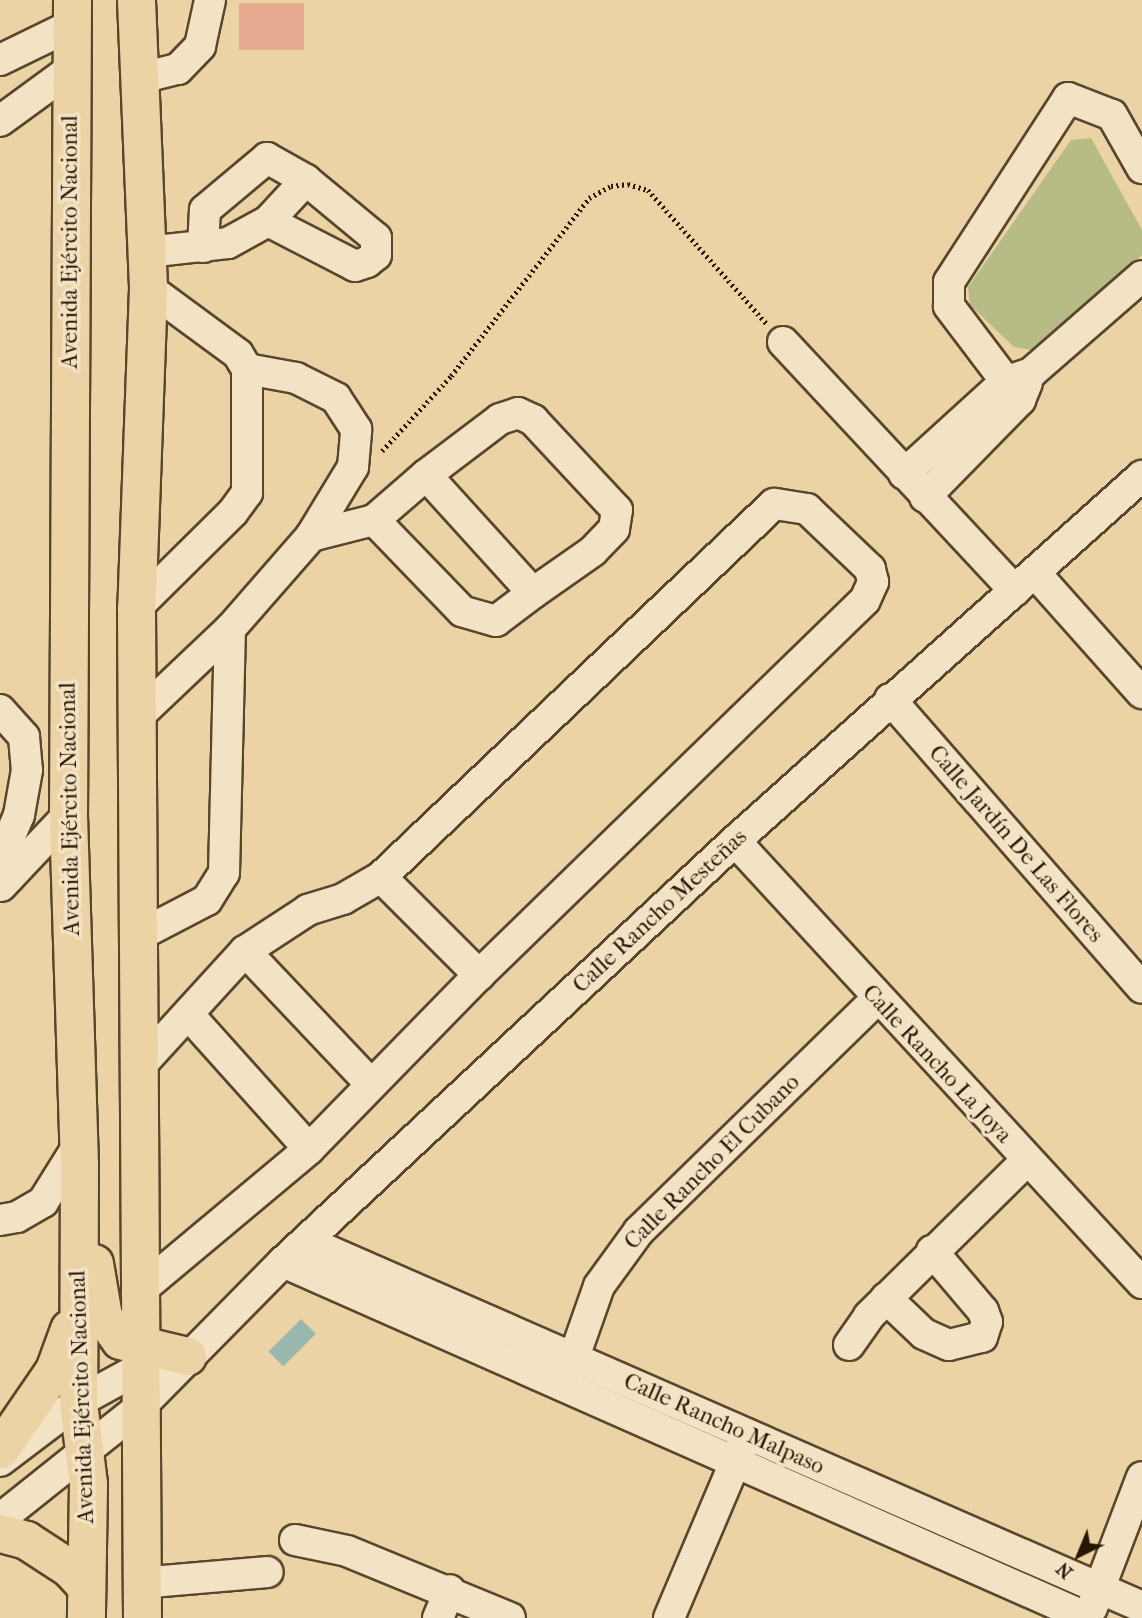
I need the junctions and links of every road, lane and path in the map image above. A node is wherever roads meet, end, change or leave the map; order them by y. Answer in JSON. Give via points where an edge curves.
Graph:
{"nodes":[{"id":1,"x":136,"y":0,"type":"edge"},
{"id":2,"x":210,"y":0,"type":"edge"},
{"id":3,"x":72,"y":12,"type":"edge"},
{"id":4,"x":0,"y":60,"type":"edge"},
{"id":5,"x":71,"y":69,"type":"junction"},
{"id":6,"x":141,"y":78,"type":"junction"},
{"id":7,"x":0,"y":121,"type":"edge"},
{"id":8,"x":1142,"y":168,"type":"edge"},
{"id":9,"x":306,"y":180,"type":"junction"},
{"id":10,"x":268,"y":221,"type":"junction"},
{"id":11,"x":203,"y":247,"type":"junction"},
{"id":12,"x":148,"y":270,"type":"junction"},
{"id":13,"x":1142,"y":276,"type":"edge"},
{"id":14,"x":783,"y":342,"type":"joint"},
{"id":15,"x":247,"y":369,"type":"junction"},
{"id":16,"x":1019,"y":385,"type":"junction"},
{"id":17,"x":352,"y":467,"type":"junction"},
{"id":18,"x":904,"y":474,"type":"junction"},
{"id":19,"x":426,"y":475,"type":"junction"},
{"id":20,"x":1142,"y":476,"type":"edge"},
{"id":21,"x":925,"y":497,"type":"junction"},
{"id":22,"x":374,"y":520,"type":"junction"},
{"id":23,"x":310,"y":536,"type":"junction"},
{"id":24,"x":1025,"y":582,"type":"junction"},
{"id":25,"x":533,"y":593,"type":"junction"},
{"id":26,"x":136,"y":608,"type":"junction"},
{"id":27,"x":230,"y":629,"type":"junction"},
{"id":28,"x":1142,"y":693,"type":"edge"},
{"id":29,"x":890,"y":699,"type":"junction"},
{"id":30,"x":0,"y":710,"type":"edge"},
{"id":31,"x":135,"y":719,"type":"junction"},
{"id":32,"x":68,"y":815,"type":"junction"},
{"id":33,"x":735,"y":842,"type":"junction"},
{"id":34,"x":381,"y":877,"type":"junction"},
{"id":35,"x":4,"y":882,"type":"edge"},
{"id":36,"x":136,"y":937,"type":"junction"},
{"id":37,"x":245,"y":951,"type":"junction"},
{"id":38,"x":479,"y":975,"type":"junction"},
{"id":39,"x":1142,"y":988,"type":"edge"},
{"id":40,"x":877,"y":999,"type":"junction"},
{"id":41,"x":188,"y":1014,"type":"junction"},
{"id":42,"x":140,"y":1066,"type":"junction"},
{"id":43,"x":370,"y":1083,"type":"junction"},
{"id":44,"x":309,"y":1149,"type":"junction"},
{"id":45,"x":79,"y":1156,"type":"junction"},
{"id":46,"x":1026,"y":1161,"type":"junction"},
{"id":47,"x":0,"y":1220,"type":"edge"},
{"id":48,"x":306,"y":1241,"type":"junction"},
{"id":49,"x":932,"y":1251,"type":"junction"},
{"id":50,"x":283,"y":1262,"type":"junction"},
{"id":51,"x":1142,"y":1283,"type":"edge"},
{"id":52,"x":137,"y":1293,"type":"junction"},
{"id":53,"x":886,"y":1298,"type":"junction"},
{"id":54,"x":77,"y":1308,"type":"junction"},
{"id":55,"x":849,"y":1345,"type":"dead end"},
{"id":56,"x":187,"y":1356,"type":"junction"},
{"id":57,"x":140,"y":1358,"type":"junction"},
{"id":58,"x":569,"y":1373,"type":"junction"},
{"id":59,"x":78,"y":1402,"type":"junction"},
{"id":60,"x":139,"y":1408,"type":"junction"},
{"id":61,"x":747,"y":1434,"type":"junction"},
{"id":62,"x":0,"y":1449,"type":"edge"},
{"id":63,"x":0,"y":1461,"type":"edge"},
{"id":64,"x":735,"y":1461,"type":"junction"},
{"id":65,"x":85,"y":1468,"type":"junction"},
{"id":66,"x":1142,"y":1477,"type":"edge"},
{"id":67,"x":0,"y":1519,"type":"edge"},
{"id":68,"x":0,"y":1533,"type":"edge"},
{"id":69,"x":295,"y":1540,"type":"dead end"},
{"id":70,"x":268,"y":1572,"type":"dead end"},
{"id":71,"x":450,"y":1590,"type":"junction"},
{"id":72,"x":141,"y":1600,"type":"edge"},
{"id":73,"x":86,"y":1602,"type":"edge"},
{"id":74,"x":1142,"y":1607,"type":"edge"},
{"id":75,"x":1091,"y":1609,"type":"edge"},
{"id":76,"x":132,"y":1618,"type":"edge"},
{"id":77,"x":438,"y":1618,"type":"edge"},
{"id":78,"x":510,"y":1618,"type":"edge"},
{"id":79,"x":669,"y":1618,"type":"edge"}],
"edges":[{"from":1,"to":6,"type":"main road"},
{"from":2,"to":6,"type":"street","via":[[200,46],[178,69]]},
{"from":3,"to":4,"type":"street"},
{"from":3,"to":5,"type":"main road","name":"Avenida Ejército Nacional"},
{"from":5,"to":7,"type":"street"},
{"from":5,"to":32,"type":"main road","name":"Avenida Ejército Nacional"},
{"from":6,"to":12,"type":"main road"},
{"from":8,"to":16,"type":"street","via":[[1112,116],[1068,99],[947,289],[949,306]]},
{"from":9,"to":10,"type":"street"},
{"from":9,"to":10,"type":"street","via":[[376,238],[376,255],[355,266]]},
{"from":9,"to":11,"type":"street","via":[[267,158],[205,210]]},
{"from":10,"to":11,"type":"street","via":[[228,243]]},
{"from":11,"to":12,"type":"street"},
{"from":12,"to":15,"type":"street","via":[[238,354]]},
{"from":12,"to":26,"type":"main road"},
{"from":13,"to":16,"type":"street"},
{"from":14,"to":17,"type":"path","via":[[648,190],[628,184],[611,186],[589,198],[411,422],[382,451]]},
{"from":14,"to":18,"type":"street"},
{"from":15,"to":17,"type":"street","via":[[296,378],[336,398],[356,429]]},
{"from":15,"to":26,"type":"street","via":[[247,493]]},
{"from":16,"to":18,"type":"street"},
{"from":16,"to":21,"type":"street"},
{"from":17,"to":23,"type":"street"},
{"from":18,"to":21,"type":"street"},
{"from":19,"to":22,"type":"street"},
{"from":19,"to":25,"type":"street"},
{"from":19,"to":25,"type":"street","via":[[500,419],[518,413],[533,420],[617,510],[614,529],[593,551]]},
{"from":20,"to":24,"type":"street","name":"Calle Rancho Mesteñas"},
{"from":21,"to":24,"type":"street"},
{"from":22,"to":23,"type":"street"},
{"from":22,"to":25,"type":"street","via":[[462,611],[496,621]]},
{"from":23,"to":27,"type":"street"},
{"from":24,"to":28,"type":"street"},
{"from":24,"to":29,"type":"street","name":"Calle Rancho Mesteñas"},
{"from":26,"to":31,"type":"main road"},
{"from":27,"to":31,"type":"street"},
{"from":27,"to":36,"type":"street","via":[[224,873],[207,900]]},
{"from":29,"to":33,"type":"street","name":"Calle Rancho Mesteñas"},
{"from":29,"to":39,"type":"street","name":"Calle Jardín De Las Flores"},
{"from":30,"to":35,"type":"street","via":[[24,737],[27,770],[19,815],[8,843]]},
{"from":31,"to":36,"type":"main road"},
{"from":32,"to":35,"type":"street"},
{"from":32,"to":45,"type":"main road","name":"Avenida Ejército Nacional"},
{"from":33,"to":40,"type":"street","name":"Calle Rancho La Joya"},
{"from":33,"to":48,"type":"street","name":"Calle Rancho Mesteñas"},
{"from":34,"to":37,"type":"street","via":[[344,899],[308,910]]},
{"from":34,"to":38,"type":"street"},
{"from":34,"to":38,"type":"street","via":[[774,504],[807,509],[870,569],[873,582],[865,600]]},
{"from":36,"to":42,"type":"main road"},
{"from":37,"to":41,"type":"street"},
{"from":37,"to":43,"type":"street"},
{"from":38,"to":43,"type":"street"},
{"from":40,"to":46,"type":"street","name":"Calle Rancho La Joya"},
{"from":40,"to":58,"type":"street","name":"Calle Rancho El Cubano","via":[[639,1231],[599,1286]]},
{"from":41,"to":42,"type":"street"},
{"from":41,"to":44,"type":"street"},
{"from":42,"to":52,"type":"main road"},
{"from":43,"to":44,"type":"street"},
{"from":44,"to":52,"type":"street"},
{"from":45,"to":47,"type":"street","via":[[43,1202]]},
{"from":45,"to":54,"type":"main road","name":"Avenida Ejército Nacional"},
{"from":45,"to":57,"type":"main road","via":[[103,1316]]},
{"from":46,"to":49,"type":"street"},
{"from":46,"to":51,"type":"street","name":"Calle Rancho La Joya"},
{"from":48,"to":50,"type":"street","name":"Calle Rancho Mesteñas"},
{"from":48,"to":58,"type":"street","name":"Calle Rancho Malpaso"},
{"from":49,"to":53,"type":"street"},
{"from":49,"to":53,"type":"street","via":[[983,1311],[987,1322],[982,1337],[950,1345],[925,1334]]},
{"from":50,"to":56,"type":"street","name":"Calle Rancho Mesteñas"},
{"from":50,"to":58,"type":"street","name":"Calle Rancho Malpaso"},
{"from":52,"to":57,"type":"main road"},
{"from":53,"to":55,"type":"street"},
{"from":54,"to":59,"type":"main road","name":"Avenida Ejército Nacional"},
{"from":54,"to":62,"type":"main road","via":[[54,1370]]},
{"from":56,"to":57,"type":"main road"},
{"from":56,"to":60,"type":"street","name":"Calle Rancho Mesteñas"},
{"from":57,"to":59,"type":"street"},
{"from":57,"to":60,"type":"main road"},
{"from":58,"to":61,"type":"street","name":"Calle Rancho Malpaso"},
{"from":58,"to":64,"type":"street","name":"Calle Rancho Malpaso"},
{"from":59,"to":63,"type":"street"},
{"from":59,"to":65,"type":"main road","name":"Avenida Ejército Nacional"},
{"from":60,"to":65,"type":"street","name":"Calle Rancho Mesteñas"},
{"from":60,"to":72,"type":"main road"},
{"from":61,"to":64,"type":"street"},
{"from":61,"to":75,"type":"street","name":"Calle Rancho Malpaso"},
{"from":64,"to":75,"type":"street","name":"Calle Rancho Malpaso"},
{"from":64,"to":79,"type":"street"},
{"from":65,"to":67,"type":"street","name":"Calle Rancho Mesteñas"},
{"from":65,"to":73,"type":"main road","name":"Avenida Ejército Nacional"},
{"from":65,"to":76,"type":"main road","via":[[117,1490],[124,1502]]},
{"from":66,"to":75,"type":"street"},
{"from":68,"to":73,"type":"main road","via":[[26,1540],[69,1568]]},
{"from":69,"to":71,"type":"street","via":[[347,1551]]},
{"from":70,"to":72,"type":"street"},
{"from":71,"to":77,"type":"street"},
{"from":71,"to":78,"type":"street"},
{"from":74,"to":75,"type":"street","name":"Calle Rancho Malpaso"}]}
